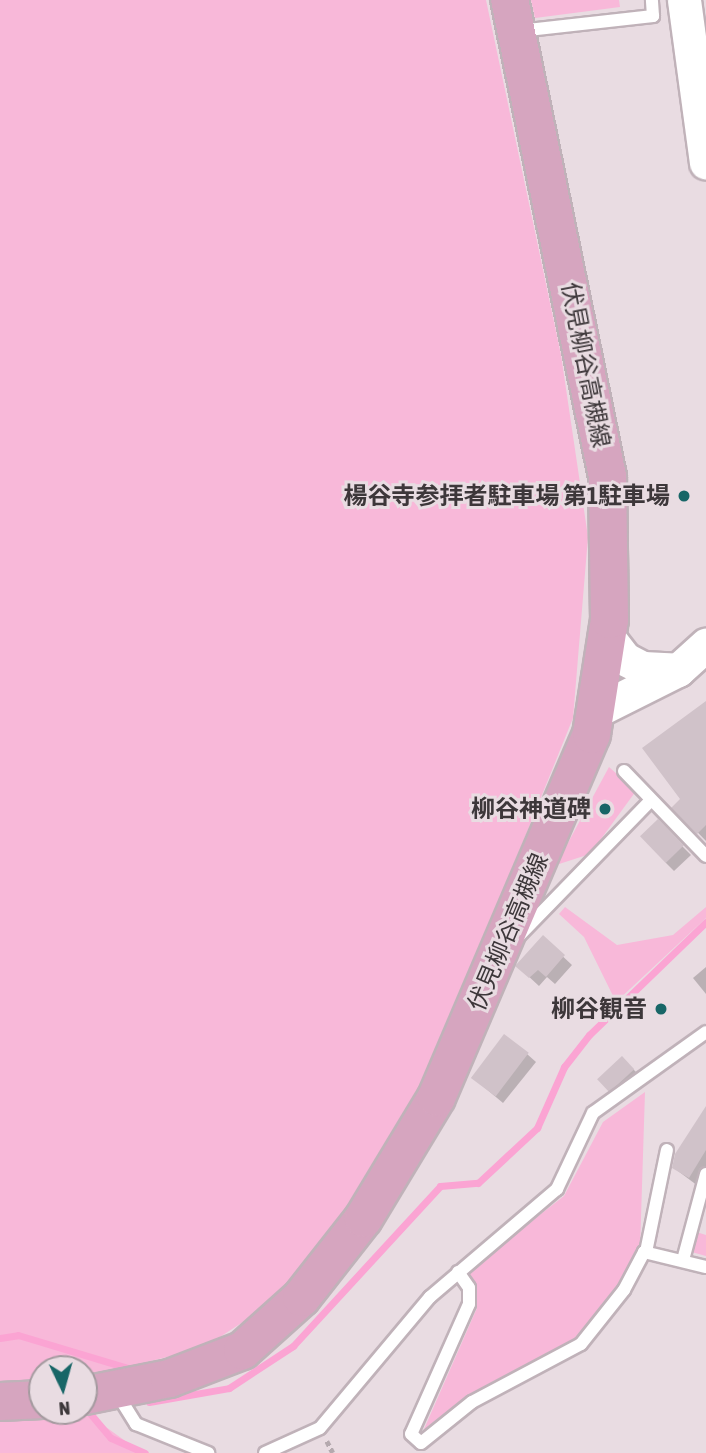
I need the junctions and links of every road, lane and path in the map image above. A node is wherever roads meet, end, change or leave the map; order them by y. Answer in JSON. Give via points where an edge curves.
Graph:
{"nodes":[{"id":1,"x":652,"y":0,"type":"edge"},
{"id":2,"x":684,"y":0,"type":"edge"},
{"id":3,"x":512,"y":15,"type":"edge"},
{"id":4,"x":706,"y":163,"type":"edge"},
{"id":5,"x":607,"y":636,"type":"junction"},
{"id":6,"x":706,"y":645,"type":"edge"},
{"id":7,"x":678,"y":670,"type":"junction"},
{"id":8,"x":596,"y":711,"type":"junction"},
{"id":9,"x":624,"y":771,"type":"dead end"},
{"id":10,"x":648,"y":803,"type":"dead end"},
{"id":11,"x":706,"y":856,"type":"edge"},
{"id":12,"x":501,"y":949,"type":"junction"},
{"id":13,"x":706,"y":1032,"type":"edge"},
{"id":14,"x":667,"y":1150,"type":"dead end"},
{"id":15,"x":706,"y":1174,"type":"edge"},
{"id":16,"x":646,"y":1252,"type":"junction"},
{"id":17,"x":683,"y":1260,"type":"junction"},
{"id":18,"x":706,"y":1267,"type":"edge"},
{"id":19,"x":458,"y":1272,"type":"junction"},
{"id":20,"x":100,"y":1394,"type":"edge"},
{"id":21,"x":28,"y":1400,"type":"edge"},
{"id":22,"x":0,"y":1401,"type":"edge"},
{"id":23,"x":208,"y":1453,"type":"edge"},
{"id":24,"x":265,"y":1453,"type":"edge"}],
"edges":[{"from":1,"to":3,"type":"lane","via":[[653,16]]},
{"from":2,"to":4,"type":"main road"},
{"from":3,"to":5,"type":"main road","name":"伏見柳谷高槻線","via":[[607,476],[612,542]]},
{"from":5,"to":7,"type":"main road","via":[[625,659],[643,668]]},
{"from":5,"to":8,"type":"main road","name":"伏見柳谷高槻線"},
{"from":6,"to":7,"type":"main road"},
{"from":7,"to":8,"type":"main road"},
{"from":8,"to":12,"type":"main road","name":"伏見柳谷高槻線"},
{"from":9,"to":11,"type":"lane"},
{"from":10,"to":12,"type":"lane","via":[[535,926]]},
{"from":12,"to":20,"type":"main road","name":"伏見柳谷高槻線","via":[[411,1147],[302,1297],[242,1350],[208,1367]]},
{"from":13,"to":19,"type":"lane","via":[[593,1113],[557,1189]]},
{"from":14,"to":16,"type":"lane"},
{"from":15,"to":17,"type":"lane"},
{"from":16,"to":17,"type":"lane"},
{"from":16,"to":19,"type":"lane","via":[[581,1343],[471,1402],[421,1443],[411,1434],[468,1304],[469,1288]]},
{"from":17,"to":18,"type":"lane"},
{"from":19,"to":24,"type":"lane","via":[[320,1428]]},
{"from":20,"to":23,"type":"lane","via":[[136,1424]]},
{"from":21,"to":22,"type":"main road"}]}
